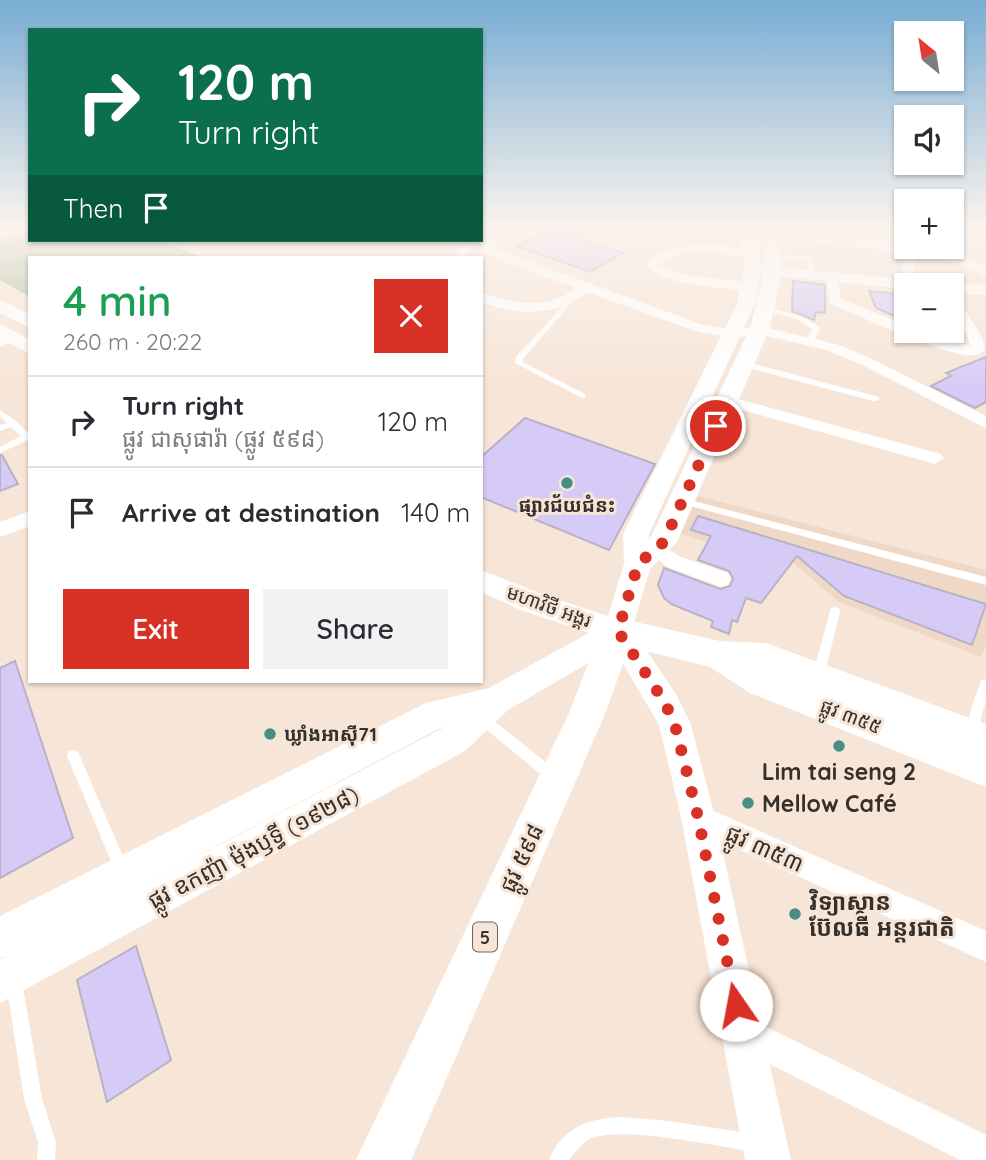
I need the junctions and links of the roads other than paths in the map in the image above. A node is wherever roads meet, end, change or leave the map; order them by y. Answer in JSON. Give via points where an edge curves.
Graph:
{"nodes":[{"id":1,"x":566,"y":281,"type":"edge"},
{"id":2,"x":750,"y":281,"type":"edge"},
{"id":3,"x":770,"y":281,"type":"edge"},
{"id":4,"x":832,"y":281,"type":"edge"},
{"id":5,"x":866,"y":281,"type":"edge"},
{"id":6,"x":894,"y":284,"type":"edge"},
{"id":7,"x":584,"y":288,"type":"junction"},
{"id":8,"x":964,"y":289,"type":"edge"},
{"id":9,"x":986,"y":290,"type":"edge"},
{"id":10,"x":483,"y":299,"type":"edge"},
{"id":11,"x":571,"y":300,"type":"junction"},
{"id":12,"x":0,"y":305,"type":"edge"},
{"id":13,"x":766,"y":309,"type":"junction"},
{"id":14,"x":964,"y":320,"type":"edge"},
{"id":15,"x":28,"y":321,"type":"edge"},
{"id":16,"x":894,"y":324,"type":"edge"},
{"id":17,"x":759,"y":330,"type":"junction"},
{"id":18,"x":734,"y":334,"type":"junction"},
{"id":19,"x":808,"y":342,"type":"junction"},
{"id":20,"x":945,"y":343,"type":"edge"},
{"id":21,"x":744,"y":364,"type":"junction"},
{"id":22,"x":582,"y":397,"type":"dead end"},
{"id":23,"x":876,"y":399,"type":"dead end"},
{"id":24,"x":727,"y":401,"type":"junction"},
{"id":25,"x":0,"y":412,"type":"edge"},
{"id":26,"x":13,"y":423,"type":"junction"},
{"id":27,"x":986,"y":423,"type":"edge"},
{"id":28,"x":0,"y":428,"type":"edge"},
{"id":29,"x":0,"y":450,"type":"edge"},
{"id":30,"x":935,"y":458,"type":"dead end"},
{"id":31,"x":682,"y":501,"type":"junction"},
{"id":32,"x":28,"y":519,"type":"edge"},
{"id":33,"x":0,"y":530,"type":"edge"},
{"id":34,"x":647,"y":557,"type":"junction"},
{"id":35,"x":721,"y":579,"type":"dead end"},
{"id":36,"x":483,"y":581,"type":"edge"},
{"id":37,"x":986,"y":581,"type":"edge"},
{"id":38,"x":835,"y":611,"type":"dead end"},
{"id":39,"x":618,"y":631,"type":"junction"},
{"id":40,"x":720,"y":655,"type":"junction"},
{"id":41,"x":818,"y":677,"type":"junction"},
{"id":42,"x":986,"y":684,"type":"edge"},
{"id":43,"x":488,"y":708,"type":"junction"},
{"id":44,"x":982,"y":749,"type":"edge"},
{"id":45,"x":73,"y":756,"type":"dead end"},
{"id":46,"x":557,"y":779,"type":"junction"},
{"id":47,"x":698,"y":817,"type":"junction"},
{"id":48,"x":124,"y":874,"type":"junction"},
{"id":49,"x":0,"y":938,"type":"edge"},
{"id":50,"x":986,"y":947,"type":"edge"},
{"id":51,"x":7,"y":978,"type":"edge"},
{"id":52,"x":742,"y":1032,"type":"junction"},
{"id":53,"x":766,"y":1152,"type":"edge"},
{"id":54,"x":986,"y":1154,"type":"edge"},
{"id":55,"x":46,"y":1160,"type":"edge"},
{"id":56,"x":383,"y":1160,"type":"edge"},
{"id":57,"x":558,"y":1160,"type":"edge"}],
"edges":[{"from":1,"to":7,"type":"street"},
{"from":2,"to":18,"type":"main road"},
{"from":3,"to":13,"type":"main road"},
{"from":4,"to":16,"type":"street","via":[[835,301]]},
{"from":5,"to":6,"type":"street"},
{"from":7,"to":11,"type":"street"},
{"from":7,"to":18,"type":"street","via":[[698,327]]},
{"from":8,"to":9,"type":"street"},
{"from":10,"to":11,"type":"street","via":[[515,310]]},
{"from":11,"to":22,"type":"lane","via":[[519,359],[524,367]]},
{"from":12,"to":15,"type":"main road"},
{"from":13,"to":17,"type":"main road"},
{"from":13,"to":19,"type":"lane","via":[[793,315],[816,328]]},
{"from":14,"to":20,"type":"street","via":[[978,350]]},
{"from":17,"to":18,"type":"street"},
{"from":17,"to":19,"type":"street"},
{"from":17,"to":21,"type":"main road"},
{"from":18,"to":34,"type":"main road","via":[[636,534]]},
{"from":19,"to":27,"type":"street","via":[[865,361]]},
{"from":21,"to":23,"type":"lane"},
{"from":21,"to":24,"type":"main road"},
{"from":24,"to":30,"type":"street"},
{"from":24,"to":31,"type":"main road"},
{"from":25,"to":26,"type":"lane"},
{"from":26,"to":28,"type":"lane"},
{"from":26,"to":29,"type":"lane","via":[[27,437]]},
{"from":31,"to":34,"type":"main road","via":[[664,542]]},
{"from":31,"to":37,"type":"lane"},
{"from":32,"to":33,"type":"street"},
{"from":34,"to":35,"type":"street"},
{"from":34,"to":39,"type":"main road"},
{"from":36,"to":39,"type":"main road","name":"មហាវិថី អង្គរ"},
{"from":38,"to":41,"type":"lane"},
{"from":39,"to":40,"type":"main road","name":"ផ្លូវ ៣៥៥"},
{"from":39,"to":43,"type":"main road","name":"ផ្លូវ ឧកញ៉ា ម៉ុងឫទ្ធី (១៩២៨)"},
{"from":39,"to":46,"type":"main road","name":"ផ្លូវ ៥៩៨","number":"5"},
{"from":39,"to":47,"type":"street","via":[[675,725]]},
{"from":40,"to":41,"type":"main road","name":"ផ្លូវ ៣៥៥","via":[[766,657]]},
{"from":40,"to":44,"type":"main road","name":"ផ្លូវ ៣៥៥","via":[[763,682]]},
{"from":41,"to":44,"type":"main road","name":"ផ្លូវ ៣៥៥"},
{"from":42,"to":44,"type":"lane","via":[[976,713]]},
{"from":43,"to":46,"type":"lane"},
{"from":43,"to":48,"type":"main road","name":"ផ្លូវ ឧកញ៉ា ម៉ុងឫទ្ធី (១៩២៨)","via":[[438,713]]},
{"from":43,"to":51,"type":"main road","name":"ផ្លូវ ឧកញ៉ា ម៉ុងឫទ្ធី (១៩២៨)","via":[[453,740]]},
{"from":45,"to":48,"type":"lane"},
{"from":46,"to":56,"type":"main road","name":"ផ្លូវ ៥៩៨","number":"5"},
{"from":47,"to":50,"type":"street","name":"ផ្លូវ ៣៥៣"},
{"from":47,"to":52,"type":"street"},
{"from":48,"to":49,"type":"main road","name":"ផ្លូវ ឧកញ៉ា ម៉ុងឫទ្ធី (១៩២៨)"},
{"from":51,"to":55,"type":"lane","via":[[47,1142]]},
{"from":52,"to":53,"type":"street"},
{"from":52,"to":54,"type":"street"},
{"from":53,"to":57,"type":"lane","via":[[628,1125],[589,1130],[566,1147]]}]}
